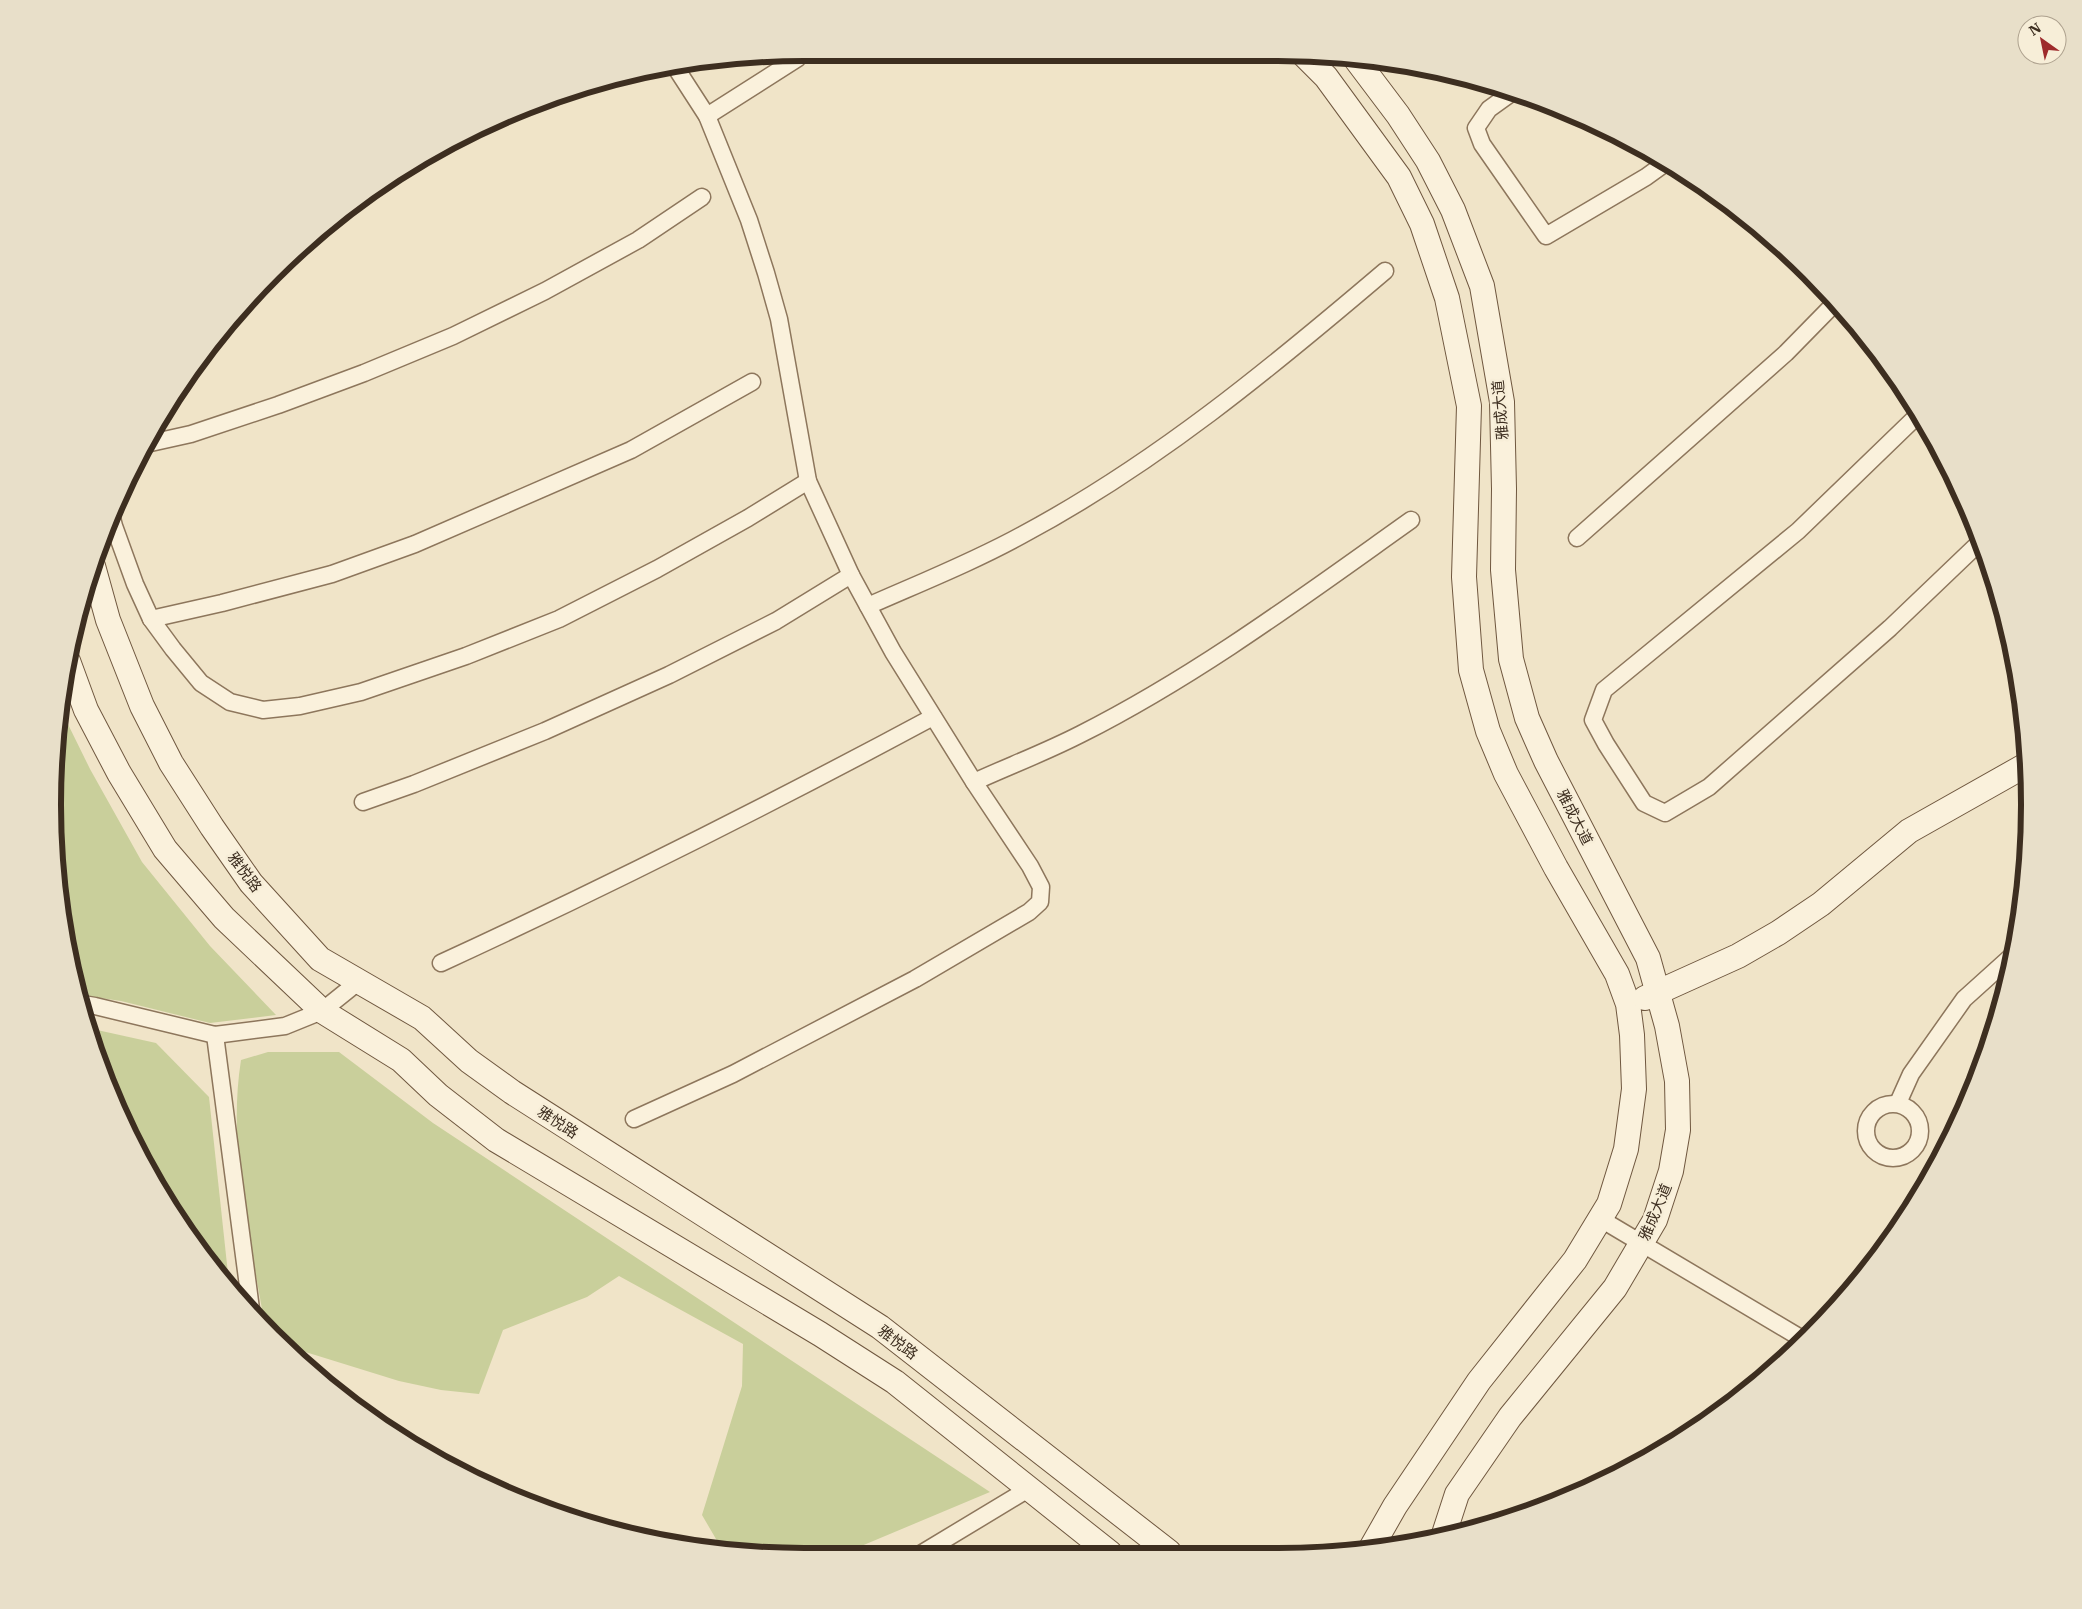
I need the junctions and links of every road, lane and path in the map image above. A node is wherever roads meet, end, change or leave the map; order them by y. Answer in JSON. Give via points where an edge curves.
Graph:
{"nodes":[{"id":1,"x":793,"y":61,"type":"edge"},
{"id":2,"x":1311,"y":62,"type":"edge"},
{"id":3,"x":1362,"y":67,"type":"edge"},
{"id":4,"x":679,"y":73,"type":"edge"},
{"id":5,"x":1505,"y":98,"type":"edge"},
{"id":6,"x":707,"y":116,"type":"junction"},
{"id":7,"x":1659,"y":168,"type":"edge"},
{"id":8,"x":702,"y":197,"type":"dead end"},
{"id":9,"x":1385,"y":270,"type":"dead end"},
{"id":10,"x":1830,"y":308,"type":"edge"},
{"id":11,"x":752,"y":382,"type":"dead end"},
{"id":12,"x":1913,"y":420,"type":"edge"},
{"id":13,"x":156,"y":442,"type":"edge"},
{"id":14,"x":808,"y":481,"type":"junction"},
{"id":15,"x":1411,"y":520,"type":"dead end"},
{"id":16,"x":115,"y":528,"type":"edge"},
{"id":17,"x":1577,"y":538,"type":"dead end"},
{"id":18,"x":1974,"y":548,"type":"edge"},
{"id":19,"x":851,"y":575,"type":"junction"},
{"id":20,"x":97,"y":580,"type":"edge"},
{"id":21,"x":868,"y":606,"type":"junction"},
{"id":22,"x":151,"y":619,"type":"junction"},
{"id":23,"x":73,"y":675,"type":"edge"},
{"id":24,"x":933,"y":717,"type":"junction"},
{"id":25,"x":2020,"y":769,"type":"edge"},
{"id":26,"x":974,"y":782,"type":"junction"},
{"id":27,"x":363,"y":802,"type":"dead end"},
{"id":28,"x":441,"y":963,"type":"dead end"},
{"id":29,"x":2003,"y":963,"type":"edge"},
{"id":30,"x":358,"y":982,"type":"junction"},
{"id":31,"x":1659,"y":993,"type":"junction"},
{"id":32,"x":1628,"y":1004,"type":"junction"},
{"id":33,"x":89,"y":1005,"type":"edge"},
{"id":34,"x":322,"y":1011,"type":"junction"},
{"id":35,"x":215,"y":1034,"type":"junction"},
{"id":36,"x":1898,"y":1103,"type":"dead end"},
{"id":37,"x":634,"y":1119,"type":"dead end"},
{"id":38,"x":1600,"y":1218,"type":"junction"},
{"id":39,"x":1642,"y":1243,"type":"junction"},
{"id":40,"x":250,"y":1299,"type":"edge"},
{"id":41,"x":1797,"y":1336,"type":"edge"},
{"id":42,"x":1030,"y":1488,"type":"junction"},
{"id":43,"x":1446,"y":1528,"type":"edge"},
{"id":44,"x":1375,"y":1541,"type":"edge"},
{"id":45,"x":931,"y":1548,"type":"edge"},
{"id":46,"x":1104,"y":1548,"type":"edge"},
{"id":47,"x":1164,"y":1548,"type":"edge"}],
"edges":[{"from":1,"to":6,"type":"street"},
{"from":2,"to":32,"type":"street","via":[[1326,77],[1399,177],[1425,233],[1447,298],[1469,406],[1464,577],[1472,670],[1488,731],[1506,774],[1617,974]]},
{"from":3,"to":31,"type":"street","name":"雅成大道","via":[[1428,161],[1453,210],[1482,286],[1502,402],[1503,570],[1511,659],[1527,718],[1546,761],[1648,958]]},
{"from":4,"to":6,"type":"street"},
{"from":5,"to":7,"type":"street","via":[[1489,109],[1476,128],[1482,144],[1546,236]]},
{"from":6,"to":14,"type":"street","via":[[749,220],[779,319]]},
{"from":8,"to":13,"type":"street","via":[[638,240],[453,336],[278,404],[191,434]]},
{"from":9,"to":21,"type":"street","via":[[1292,350],[1184,434],[1101,488],[1023,535]]},
{"from":10,"to":17,"type":"street","via":[[1786,353]]},
{"from":11,"to":22,"type":"street","via":[[631,450],[415,544],[332,574]]},
{"from":12,"to":18,"type":"street","via":[[1798,531],[1604,690],[1593,720],[1644,803],[1665,813],[1709,787],[1890,628]]},
{"from":14,"to":19,"type":"street"},
{"from":14,"to":22,"type":"street","via":[[748,518],[560,619],[361,692],[300,706],[263,710],[230,702],[201,683]]},
{"from":15,"to":26,"type":"street","via":[[1264,625],[1158,691],[1080,734]]},
{"from":16,"to":22,"type":"street"},
{"from":19,"to":21,"type":"street"},
{"from":19,"to":27,"type":"street","via":[[776,621],[669,675],[546,731]]},
{"from":20,"to":30,"type":"street","name":"雅悦路","via":[[108,620],[142,706],[207,819],[252,883],[320,959]]},
{"from":21,"to":24,"type":"street"},
{"from":23,"to":34,"type":"street","via":[[86,710],[115,765],[165,849],[224,918]]},
{"from":24,"to":26,"type":"street"},
{"from":24,"to":28,"type":"street","via":[[762,808]]},
{"from":25,"to":31,"type":"street","via":[[1910,831],[1821,904],[1778,933],[1738,956]]},
{"from":26,"to":37,"type":"street","via":[[1030,866],[1040,887],[1040,902],[915,979],[733,1074]]},
{"from":29,"to":36,"type":"street","via":[[1964,998],[1911,1074]]},
{"from":30,"to":34,"type":"street"},
{"from":30,"to":47,"type":"street","name":"雅悦路","via":[[422,1018],[470,1061],[512,1092],[880,1327]]},
{"from":31,"to":32,"type":"street"},
{"from":31,"to":39,"type":"street","name":"雅成大道","via":[[1677,1081],[1678,1130],[1671,1171],[1655,1220]]},
{"from":32,"to":38,"type":"street","via":[[1632,1035],[1632,1099],[1626,1149],[1609,1204]]},
{"from":33,"to":35,"type":"street"},
{"from":34,"to":35,"type":"street","via":[[285,1026]]},
{"from":34,"to":42,"type":"street","via":[[401,1060],[438,1096],[496,1140],[895,1382]]},
{"from":35,"to":40,"type":"street"},
{"from":38,"to":39,"type":"street"},
{"from":38,"to":44,"type":"street","via":[[1575,1260],[1479,1381]]},
{"from":39,"to":41,"type":"street"},
{"from":39,"to":43,"type":"street","name":"雅成大道","via":[[1615,1288],[1510,1417],[1458,1494]]},
{"from":42,"to":45,"type":"street"},
{"from":42,"to":46,"type":"street"}]}
